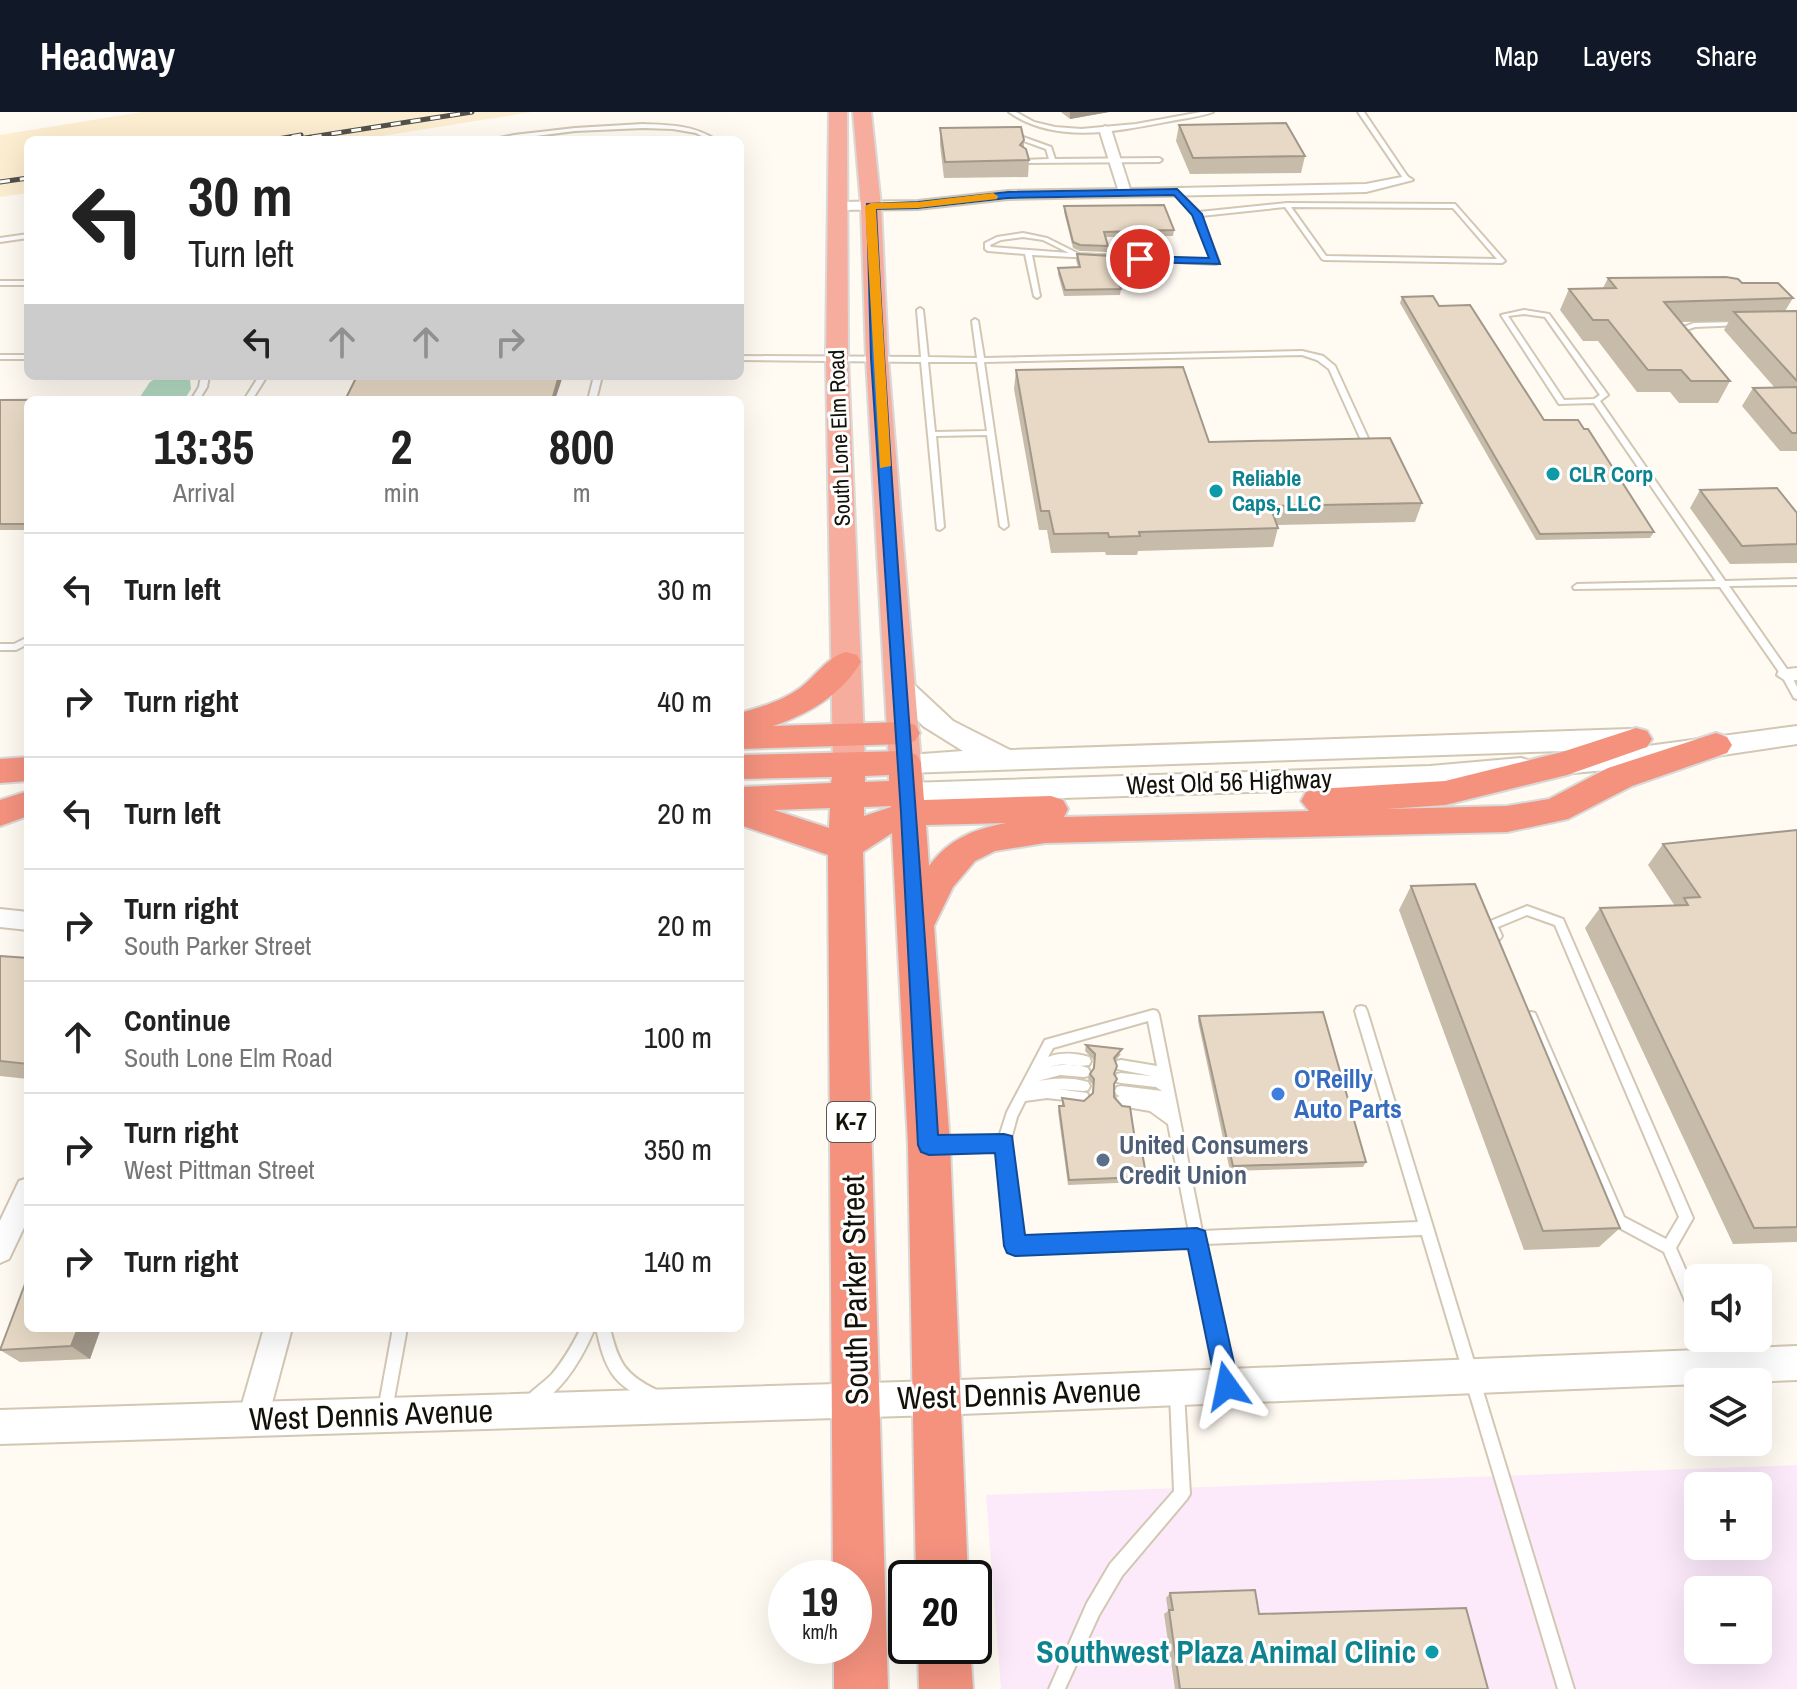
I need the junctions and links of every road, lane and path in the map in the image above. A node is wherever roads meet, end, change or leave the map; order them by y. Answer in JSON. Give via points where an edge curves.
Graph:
{"nodes":[{"id":1,"x":838,"y":112,"type":"edge"},
{"id":2,"x":862,"y":112,"type":"edge"},
{"id":3,"x":1012,"y":112,"type":"edge"},
{"id":4,"x":1151,"y":112,"type":"edge"},
{"id":5,"x":1210,"y":112,"type":"edge"},
{"id":6,"x":1361,"y":112,"type":"edge"},
{"id":7,"x":1163,"y":120,"type":"junction"},
{"id":8,"x":1105,"y":129,"type":"junction"},
{"id":9,"x":551,"y":131,"type":"junction"},
{"id":10,"x":1002,"y":134,"type":"edge"},
{"id":11,"x":519,"y":136,"type":"edge"},
{"id":12,"x":556,"y":136,"type":"edge"},
{"id":13,"x":710,"y":136,"type":"edge"},
{"id":14,"x":1115,"y":160,"type":"junction"},
{"id":15,"x":1159,"y":160,"type":"dead end"},
{"id":16,"x":1024,"y":161,"type":"edge"},
{"id":17,"x":1053,"y":161,"type":"junction"},
{"id":18,"x":1407,"y":180,"type":"joint"},
{"id":19,"x":1177,"y":192,"type":"junction"},
{"id":20,"x":1125,"y":193,"type":"junction"},
{"id":21,"x":1287,"y":205,"type":"junction"},
{"id":22,"x":837,"y":206,"type":"junction"},
{"id":23,"x":871,"y":206,"type":"junction"},
{"id":24,"x":1197,"y":214,"type":"junction"},
{"id":25,"x":24,"y":237,"type":"edge"},
{"id":26,"x":0,"y":240,"type":"edge"},
{"id":27,"x":1028,"y":253,"type":"junction"},
{"id":28,"x":1078,"y":256,"type":"junction"},
{"id":29,"x":0,"y":283,"type":"edge"},
{"id":30,"x":24,"y":283,"type":"edge"},
{"id":31,"x":1037,"y":296,"type":"dead end"},
{"id":32,"x":920,"y":310,"type":"dead end"},
{"id":33,"x":975,"y":321,"type":"dead end"},
{"id":34,"x":1753,"y":324,"type":"edge"},
{"id":35,"x":1691,"y":340,"type":"edge"},
{"id":36,"x":0,"y":357,"type":"edge"},
{"id":37,"x":24,"y":357,"type":"edge"},
{"id":38,"x":744,"y":358,"type":"edge"},
{"id":39,"x":837,"y":358,"type":"junction"},
{"id":40,"x":877,"y":358,"type":"junction"},
{"id":41,"x":925,"y":360,"type":"junction"},
{"id":42,"x":981,"y":360,"type":"junction"},
{"id":43,"x":1596,"y":401,"type":"junction"},
{"id":44,"x":992,"y":433,"type":"junction"},
{"id":45,"x":932,"y":434,"type":"junction"},
{"id":46,"x":1369,"y":449,"type":"edge"},
{"id":47,"x":1004,"y":526,"type":"dead end"},
{"id":48,"x":940,"y":527,"type":"dead end"},
{"id":49,"x":1797,"y":582,"type":"edge"},
{"id":50,"x":1722,"y":583,"type":"junction"},
{"id":51,"x":1577,"y":587,"type":"dead end"},
{"id":52,"x":24,"y":642,"type":"edge"},
{"id":53,"x":0,"y":647,"type":"edge"},
{"id":54,"x":16,"y":647,"type":"junction"},
{"id":55,"x":24,"y":647,"type":"edge"},
{"id":56,"x":846,"y":662,"type":"junction"},
{"id":57,"x":1793,"y":678,"type":"edge"},
{"id":58,"x":900,"y":686,"type":"junction"},
{"id":59,"x":1797,"y":696,"type":"edge"},
{"id":60,"x":744,"y":723,"type":"edge"},
{"id":61,"x":1797,"y":735,"type":"edge"},
{"id":62,"x":744,"y":739,"type":"edge"},
{"id":63,"x":1636,"y":739,"type":"junction"},
{"id":64,"x":1716,"y":745,"type":"junction"},
{"id":65,"x":1012,"y":760,"type":"junction"},
{"id":66,"x":1567,"y":763,"type":"junction"},
{"id":67,"x":849,"y":764,"type":"junction"},
{"id":68,"x":744,"y":767,"type":"edge"},
{"id":69,"x":24,"y":769,"type":"edge"},
{"id":70,"x":0,"y":771,"type":"edge"},
{"id":71,"x":907,"y":775,"type":"junction"},
{"id":72,"x":24,"y":787,"type":"edge"},
{"id":73,"x":0,"y":788,"type":"edge"},
{"id":74,"x":744,"y":798,"type":"edge"},
{"id":75,"x":24,"y":804,"type":"edge"},
{"id":76,"x":0,"y":813,"type":"edge"},
{"id":77,"x":744,"y":813,"type":"edge"},
{"id":78,"x":0,"y":819,"type":"edge"},
{"id":79,"x":24,"y":819,"type":"edge"},
{"id":80,"x":845,"y":847,"type":"junction"},
{"id":81,"x":0,"y":918,"type":"edge"},
{"id":82,"x":24,"y":921,"type":"edge"},
{"id":83,"x":917,"y":924,"type":"junction"},
{"id":84,"x":1504,"y":953,"type":"edge"},
{"id":85,"x":1528,"y":1010,"type":"edge"},
{"id":86,"x":1361,"y":1011,"type":"dead end"},
{"id":87,"x":1029,"y":1082,"type":"junction"},
{"id":88,"x":1166,"y":1083,"type":"junction"},
{"id":89,"x":1121,"y":1084,"type":"junction"},
{"id":90,"x":1171,"y":1105,"type":"junction"},
{"id":91,"x":1174,"y":1121,"type":"junction"},
{"id":92,"x":1004,"y":1143,"type":"junction"},
{"id":93,"x":929,"y":1145,"type":"junction"},
{"id":94,"x":24,"y":1199,"type":"edge"},
{"id":95,"x":1427,"y":1228,"type":"junction"},
{"id":96,"x":1197,"y":1238,"type":"junction"},
{"id":97,"x":1669,"y":1247,"type":"junction"},
{"id":98,"x":0,"y":1250,"type":"edge"},
{"id":99,"x":1684,"y":1282,"type":"edge"},
{"id":100,"x":277,"y":1332,"type":"edge"},
{"id":101,"x":399,"y":1332,"type":"edge"},
{"id":102,"x":586,"y":1332,"type":"edge"},
{"id":103,"x":604,"y":1332,"type":"edge"},
{"id":104,"x":1714,"y":1352,"type":"edge"},
{"id":105,"x":1797,"y":1363,"type":"edge"},
{"id":106,"x":1470,"y":1375,"type":"junction"},
{"id":107,"x":1227,"y":1386,"type":"junction"},
{"id":108,"x":1176,"y":1388,"type":"junction"},
{"id":109,"x":857,"y":1398,"type":"junction"},
{"id":110,"x":935,"y":1398,"type":"junction"},
{"id":111,"x":675,"y":1404,"type":"junction"},
{"id":112,"x":519,"y":1410,"type":"junction"},
{"id":113,"x":384,"y":1415,"type":"junction"},
{"id":114,"x":253,"y":1418,"type":"junction"},
{"id":115,"x":0,"y":1427,"type":"edge"},
{"id":116,"x":941,"y":1560,"type":"edge"},
{"id":117,"x":945,"y":1664,"type":"edge"},
{"id":118,"x":861,"y":1689,"type":"edge"},
{"id":119,"x":946,"y":1689,"type":"edge"},
{"id":120,"x":1057,"y":1689,"type":"edge"},
{"id":121,"x":1566,"y":1689,"type":"edge"}],
"edges":[{"from":1,"to":22,"type":"main road","name":"South Lone Elm Road"},
{"from":2,"to":23,"type":"main road","name":"South Lone Elm Road"},
{"from":3,"to":8,"type":"lane","via":[[1036,127]]},
{"from":4,"to":7,"type":"lane"},
{"from":5,"to":7,"type":"lane"},
{"from":6,"to":18,"type":"lane"},
{"from":7,"to":8,"type":"lane"},
{"from":8,"to":14,"type":"street"},
{"from":9,"to":11,"type":"lane"},
{"from":9,"to":12,"type":"lane"},
{"from":9,"to":13,"type":"lane","via":[[664,118],[691,123]]},
{"from":10,"to":17,"type":"lane","via":[[1049,148]]},
{"from":14,"to":15,"type":"lane"},
{"from":14,"to":17,"type":"lane"},
{"from":14,"to":20,"type":"street"},
{"from":16,"to":17,"type":"lane"},
{"from":18,"to":19,"type":"street","via":[[1366,188]]},
{"from":19,"to":20,"type":"street"},
{"from":19,"to":24,"type":"lane"},
{"from":20,"to":23,"type":"street"},
{"from":21,"to":21,"type":"lane","via":[[1324,258],[1502,261],[1455,206]]},
{"from":21,"to":24,"type":"lane"},
{"from":22,"to":23,"type":"street"},
{"from":22,"to":39,"type":"main road","name":"South Lone Elm Road"},
{"from":23,"to":40,"type":"main road","name":"South Lone Elm Road"},
{"from":24,"to":28,"type":"lane","via":[[1216,262]]},
{"from":25,"to":26,"type":"lane"},
{"from":27,"to":28,"type":"lane"},
{"from":27,"to":28,"type":"lane","via":[[988,249],[987,244],[1029,233]]},
{"from":27,"to":31,"type":"lane"},
{"from":29,"to":30,"type":"lane"},
{"from":32,"to":41,"type":"lane"},
{"from":33,"to":42,"type":"lane"},
{"from":34,"to":35,"type":"lane","via":[[1682,329]]},
{"from":36,"to":37,"type":"lane"},
{"from":38,"to":39,"type":"lane"},
{"from":39,"to":40,"type":"lane"},
{"from":39,"to":56,"type":"main road","name":"South Lone Elm Road"},
{"from":40,"to":41,"type":"lane"},
{"from":40,"to":58,"type":"main road","name":"South Lone Elm Road"},
{"from":41,"to":42,"type":"lane"},
{"from":41,"to":45,"type":"lane"},
{"from":42,"to":44,"type":"lane"},
{"from":42,"to":46,"type":"lane","via":[[1308,354],[1332,368]]},
{"from":43,"to":43,"type":"lane","via":[[1604,395],[1547,315],[1504,315],[1562,402]]},
{"from":43,"to":50,"type":"lane"},
{"from":44,"to":45,"type":"lane"},
{"from":44,"to":47,"type":"lane"},
{"from":45,"to":48,"type":"lane"},
{"from":49,"to":50,"type":"lane"},
{"from":50,"to":51,"type":"lane"},
{"from":50,"to":57,"type":"lane"},
{"from":52,"to":54,"type":"lane"},
{"from":53,"to":54,"type":"lane"},
{"from":54,"to":55,"type":"lane"},
{"from":56,"to":60,"type":"highway","via":[[798,707]]},
{"from":56,"to":67,"type":"main road","name":"South Lone Elm Road"},
{"from":57,"to":59,"type":"lane"},
{"from":58,"to":65,"type":"main road","via":[[944,730]]},
{"from":58,"to":71,"type":"main road","name":"South Lone Elm Road"},
{"from":61,"to":64,"type":"main road","name":"West Old 56 Highway"},
{"from":62,"to":67,"type":"highway"},
{"from":63,"to":64,"type":"main road","name":"West Old 56 Highway"},
{"from":63,"to":65,"type":"main road","name":"West Old 56 Highway"},
{"from":63,"to":66,"type":"highway"},
{"from":64,"to":66,"type":"main road","name":"West Old 56 Highway"},
{"from":64,"to":83,"type":"highway","via":[[1620,777],[1556,810],[1507,819],[1045,830],[1001,836],[957,854],[941,873]]},
{"from":65,"to":71,"type":"main road","name":"West Old 56 Highway"},
{"from":66,"to":71,"type":"highway","via":[[1457,791],[1394,798]]},
{"from":67,"to":68,"type":"highway","name":"West Old 56 Highway"},
{"from":67,"to":71,"type":"highway","name":"West Old 56 Highway"},
{"from":67,"to":71,"type":"highway"},
{"from":67,"to":74,"type":"highway","name":"West Old 56 Highway"},
{"from":67,"to":80,"type":"highway","name":"South Parker Street"},
{"from":69,"to":70,"type":"highway"},
{"from":71,"to":80,"type":"highway","via":[[874,826]]},
{"from":71,"to":83,"type":"highway"},
{"from":72,"to":73,"type":"highway"},
{"from":75,"to":76,"type":"highway"},
{"from":77,"to":80,"type":"highway"},
{"from":78,"to":79,"type":"highway"},
{"from":80,"to":109,"type":"highway","name":"South Parker Street","number":"K-7"},
{"from":81,"to":82,"type":"street"},
{"from":83,"to":93,"type":"highway"},
{"from":84,"to":97,"type":"lane","via":[[1492,925],[1527,910],[1559,922],[1686,1218]]},
{"from":85,"to":97,"type":"lane","via":[[1619,1221]]},
{"from":86,"to":95,"type":"lane"},
{"from":87,"to":87,"type":"lane","via":[[1047,1093],[1084,1079],[1060,1070]]},
{"from":87,"to":88,"type":"lane","via":[[1049,1044],[1153,1015]]},
{"from":87,"to":92,"type":"lane"},
{"from":88,"to":89,"type":"lane"},
{"from":88,"to":90,"type":"lane"},
{"from":89,"to":90,"type":"lane","via":[[1160,1096]]},
{"from":89,"to":91,"type":"lane"},
{"from":90,"to":91,"type":"lane"},
{"from":91,"to":96,"type":"lane"},
{"from":92,"to":93,"type":"lane"},
{"from":92,"to":96,"type":"lane","via":[[1015,1246]]},
{"from":93,"to":110,"type":"highway"},
{"from":94,"to":98,"type":"street"},
{"from":95,"to":96,"type":"lane"},
{"from":95,"to":106,"type":"lane"},
{"from":96,"to":107,"type":"lane"},
{"from":97,"to":99,"type":"lane"},
{"from":100,"to":114,"type":"street"},
{"from":101,"to":113,"type":"lane"},
{"from":102,"to":112,"type":"lane","via":[[556,1383]]},
{"from":103,"to":111,"type":"lane","via":[[617,1371],[631,1387]]},
{"from":104,"to":105,"type":"street","name":"West Dennis Avenue"},
{"from":104,"to":106,"type":"street","name":"West Dennis Avenue"},
{"from":106,"to":107,"type":"street","name":"West Dennis Avenue"},
{"from":106,"to":121,"type":"lane"},
{"from":107,"to":108,"type":"street","name":"West Dennis Avenue"},
{"from":108,"to":110,"type":"street","name":"West Dennis Avenue"},
{"from":108,"to":120,"type":"lane","via":[[1182,1494],[1116,1570]]},
{"from":109,"to":110,"type":"street","name":"West Dennis Avenue"},
{"from":109,"to":111,"type":"street","name":"West Dennis Avenue"},
{"from":109,"to":118,"type":"highway","name":"South Parker Street","number":"K-7"},
{"from":110,"to":116,"type":"highway"},
{"from":111,"to":112,"type":"street","name":"West Dennis Avenue"},
{"from":112,"to":113,"type":"street","name":"West Dennis Avenue"},
{"from":113,"to":114,"type":"street","name":"West Dennis Avenue"},
{"from":114,"to":115,"type":"street","name":"West Dennis Avenue"},
{"from":117,"to":119,"type":"highway"}]}
